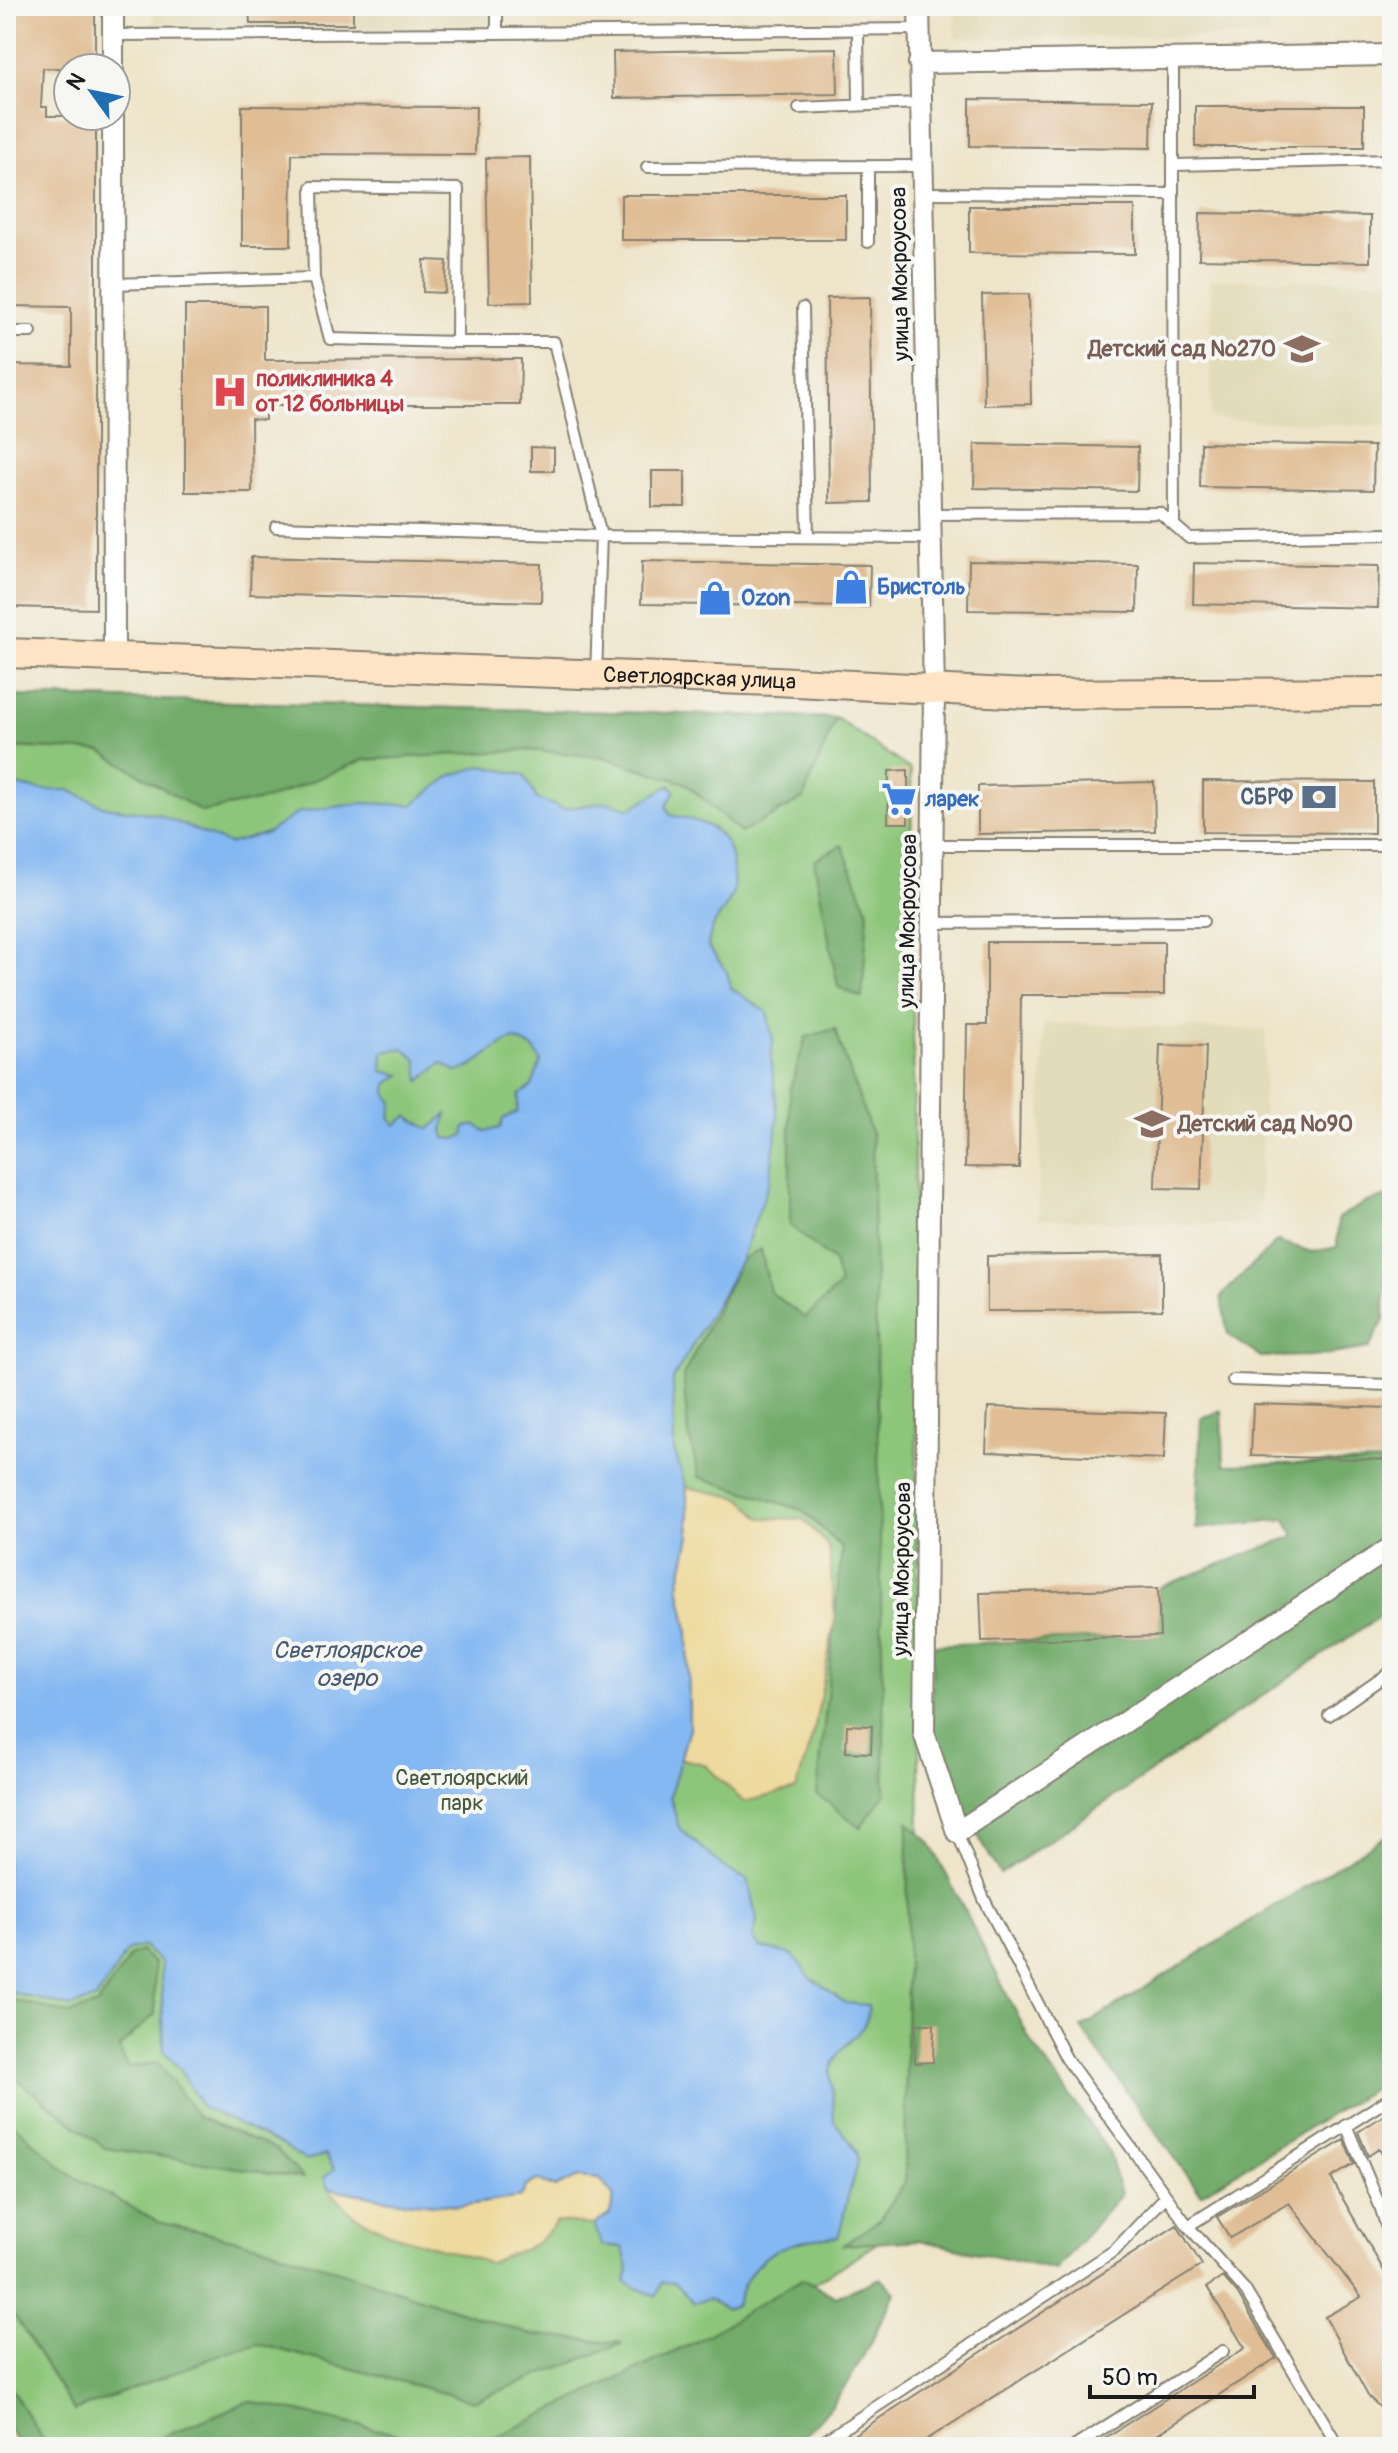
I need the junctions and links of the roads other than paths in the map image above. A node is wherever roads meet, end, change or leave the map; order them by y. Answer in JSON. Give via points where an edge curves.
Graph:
{"nodes":[{"id":1,"x":113,"y":6,"type":"edge"},
{"id":2,"x":497,"y":6,"type":"edge"},
{"id":3,"x":919,"y":6,"type":"edge"},
{"id":4,"x":919,"y":29,"type":"junction"},
{"id":5,"x":858,"y":30,"type":"junction"},
{"id":6,"x":497,"y":33,"type":"junction"},
{"id":7,"x":113,"y":35,"type":"junction"},
{"id":8,"x":113,"y":52,"type":"edge"},
{"id":9,"x":1392,"y":55,"type":"edge"},
{"id":10,"x":1173,"y":59,"type":"junction"},
{"id":11,"x":919,"y":63,"type":"junction"},
{"id":12,"x":920,"y":103,"type":"junction"},
{"id":13,"x":859,"y":105,"type":"junction"},
{"id":14,"x":799,"y":108,"type":"dead end"},
{"id":15,"x":113,"y":132,"type":"edge"},
{"id":16,"x":1392,"y":160,"type":"edge"},
{"id":17,"x":1174,"y":165,"type":"junction"},
{"id":18,"x":868,"y":166,"type":"junction"},
{"id":19,"x":921,"y":166,"type":"junction"},
{"id":20,"x":647,"y":167,"type":"dead end"},
{"id":21,"x":922,"y":193,"type":"junction"},
{"id":22,"x":1173,"y":194,"type":"junction"},
{"id":23,"x":868,"y":242,"type":"dead end"},
{"id":24,"x":314,"y":278,"type":"junction"},
{"id":25,"x":113,"y":284,"type":"junction"},
{"id":26,"x":803,"y":308,"type":"dead end"},
{"id":27,"x":6,"y":332,"type":"edge"},
{"id":28,"x":31,"y":332,"type":"dead end"},
{"id":29,"x":457,"y":342,"type":"junction"},
{"id":30,"x":930,"y":514,"type":"junction"},
{"id":31,"x":1174,"y":525,"type":"junction"},
{"id":32,"x":276,"y":527,"type":"dead end"},
{"id":33,"x":1392,"y":534,"type":"edge"},
{"id":34,"x":601,"y":536,"type":"junction"},
{"id":35,"x":808,"y":536,"type":"junction"},
{"id":36,"x":931,"y":538,"type":"junction"},
{"id":37,"x":6,"y":653,"type":"edge"},
{"id":38,"x":114,"y":656,"type":"junction"},
{"id":39,"x":596,"y":675,"type":"junction"},
{"id":40,"x":934,"y":690,"type":"junction"},
{"id":41,"x":1392,"y":692,"type":"edge"},
{"id":42,"x":933,"y":845,"type":"junction"},
{"id":43,"x":1392,"y":845,"type":"edge"},
{"id":44,"x":1203,"y":921,"type":"dead end"},
{"id":45,"x":932,"y":923,"type":"junction"},
{"id":46,"x":1233,"y":1380,"type":"dead end"},
{"id":47,"x":1392,"y":1385,"type":"edge"},
{"id":48,"x":1392,"y":1547,"type":"edge"},
{"id":49,"x":1392,"y":1671,"type":"edge"},
{"id":50,"x":1329,"y":1715,"type":"dead end"},
{"id":51,"x":957,"y":1832,"type":"junction"},
{"id":52,"x":1392,"y":2097,"type":"edge"},
{"id":53,"x":1346,"y":2125,"type":"junction"},
{"id":54,"x":1166,"y":2196,"type":"junction"},
{"id":55,"x":1392,"y":2199,"type":"edge"},
{"id":56,"x":1380,"y":2206,"type":"junction"},
{"id":57,"x":1188,"y":2226,"type":"junction"},
{"id":58,"x":1392,"y":2244,"type":"edge"},
{"id":59,"x":1223,"y":2351,"type":"dead end"},
{"id":60,"x":815,"y":2447,"type":"edge"},
{"id":61,"x":1074,"y":2447,"type":"edge"},
{"id":62,"x":1339,"y":2447,"type":"edge"}],
"edges":[{"from":1,"to":7,"type":"street"},
{"from":2,"to":6,"type":"lane"},
{"from":3,"to":4,"type":"street","name":"улица Мокроусова"},
{"from":4,"to":5,"type":"lane"},
{"from":4,"to":11,"type":"street","name":"улица Мокроусова"},
{"from":5,"to":6,"type":"lane"},
{"from":5,"to":13,"type":"lane"},
{"from":6,"to":7,"type":"lane"},
{"from":7,"to":8,"type":"street"},
{"from":9,"to":10,"type":"street"},
{"from":10,"to":11,"type":"street"},
{"from":10,"to":17,"type":"lane"},
{"from":11,"to":12,"type":"street","name":"улица Мокроусова"},
{"from":12,"to":13,"type":"lane"},
{"from":12,"to":19,"type":"street","name":"улица Мокроусова"},
{"from":13,"to":14,"type":"lane"},
{"from":15,"to":25,"type":"street"},
{"from":16,"to":17,"type":"lane"},
{"from":17,"to":22,"type":"lane"},
{"from":18,"to":19,"type":"lane"},
{"from":18,"to":20,"type":"lane"},
{"from":18,"to":23,"type":"lane"},
{"from":19,"to":21,"type":"street","name":"улица Мокроусова"},
{"from":21,"to":22,"type":"lane"},
{"from":21,"to":30,"type":"street","name":"улица Мокроусова"},
{"from":22,"to":31,"type":"lane"},
{"from":24,"to":25,"type":"lane"},
{"from":24,"to":29,"type":"lane","via":[[330,339]]},
{"from":24,"to":29,"type":"lane","via":[[312,187],[458,189]]},
{"from":25,"to":38,"type":"street"},
{"from":26,"to":35,"type":"lane"},
{"from":27,"to":28,"type":"lane"},
{"from":29,"to":34,"type":"lane","via":[[554,342]]},
{"from":30,"to":31,"type":"lane","via":[[1160,513]]},
{"from":30,"to":36,"type":"street","name":"улица Мокроусова"},
{"from":31,"to":33,"type":"lane","via":[[1189,538]]},
{"from":32,"to":34,"type":"lane"},
{"from":34,"to":35,"type":"lane"},
{"from":34,"to":39,"type":"lane"},
{"from":35,"to":36,"type":"lane"},
{"from":36,"to":40,"type":"street","name":"улица Мокроусова"},
{"from":37,"to":38,"type":"main road","name":"Светлоярская улица"},
{"from":38,"to":39,"type":"main road","name":"Светлоярская улица"},
{"from":39,"to":40,"type":"main road","name":"Светлоярская улица"},
{"from":40,"to":41,"type":"main road","name":"Светлоярская улица"},
{"from":40,"to":42,"type":"street","name":"улица Мокроусова"},
{"from":42,"to":43,"type":"lane"},
{"from":42,"to":45,"type":"street","name":"улица Мокроусова"},
{"from":44,"to":45,"type":"lane"},
{"from":45,"to":51,"type":"street","name":"улица Мокроусова","via":[[924,1733]]},
{"from":46,"to":47,"type":"lane"},
{"from":48,"to":51,"type":"street"},
{"from":49,"to":50,"type":"lane"},
{"from":51,"to":54,"type":"lane","via":[[984,1899],[1066,2058]]},
{"from":52,"to":53,"type":"lane"},
{"from":53,"to":56,"type":"lane"},
{"from":53,"to":57,"type":"lane"},
{"from":54,"to":57,"type":"lane"},
{"from":54,"to":60,"type":"lane","via":[[1115,2250]]},
{"from":55,"to":56,"type":"lane"},
{"from":56,"to":58,"type":"lane"},
{"from":57,"to":62,"type":"lane","via":[[1245,2290]]},
{"from":59,"to":61,"type":"lane"}]}
